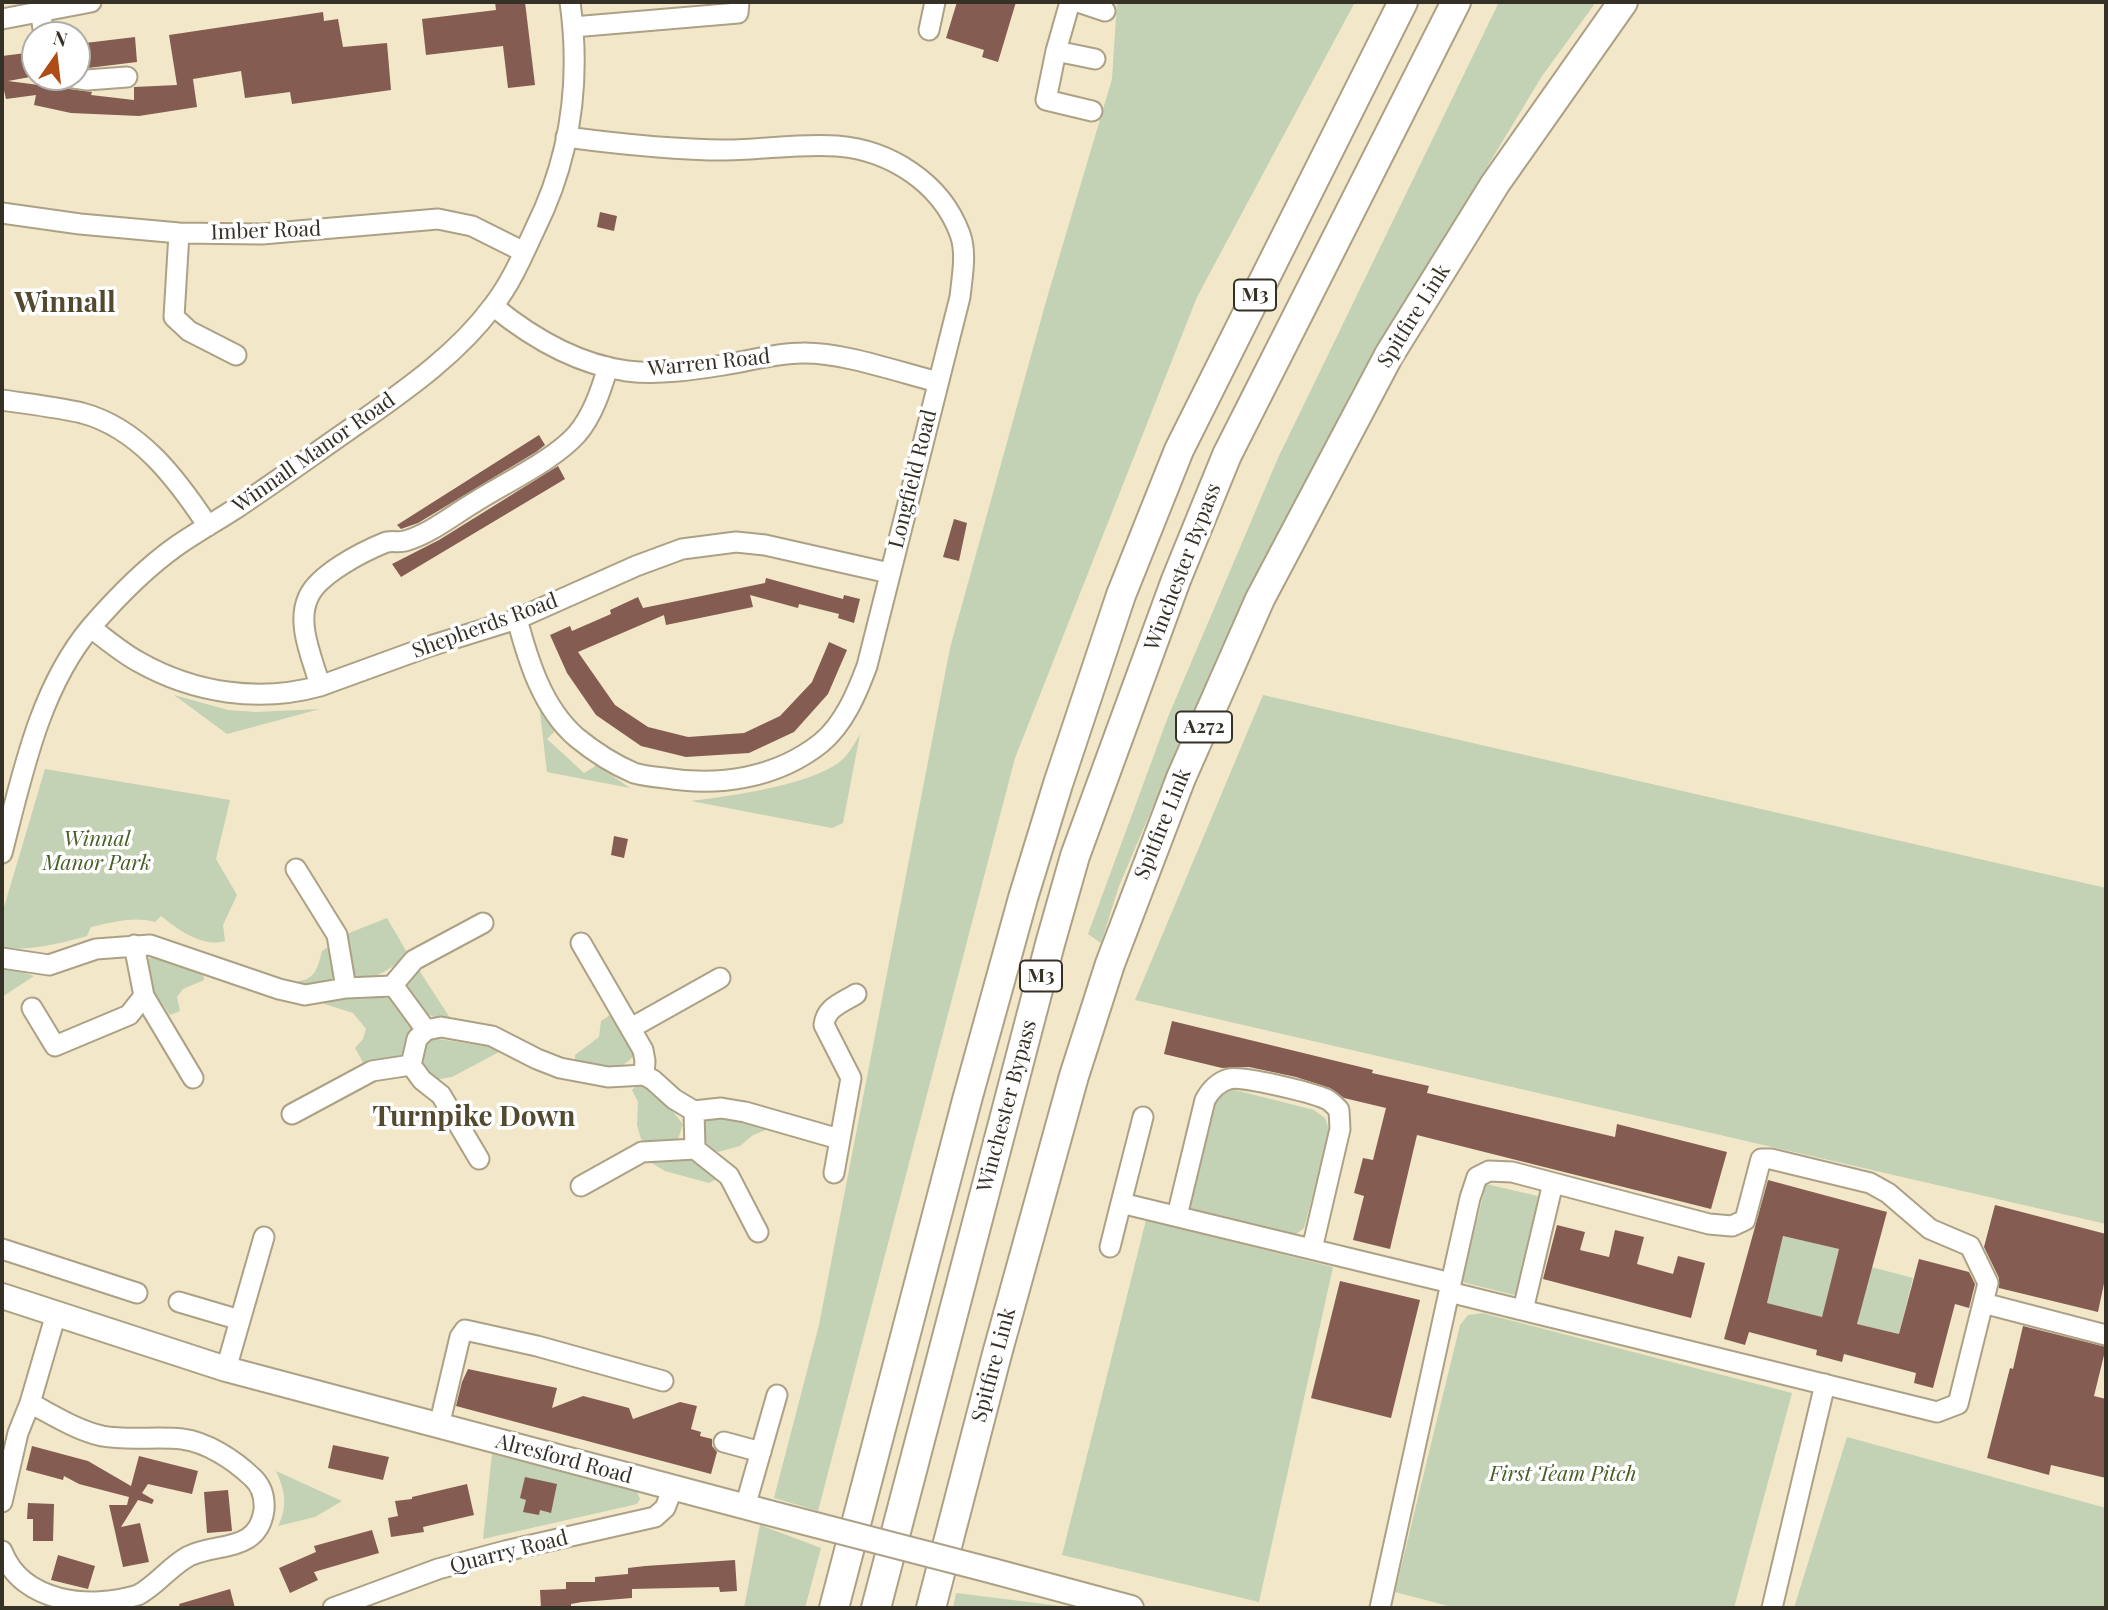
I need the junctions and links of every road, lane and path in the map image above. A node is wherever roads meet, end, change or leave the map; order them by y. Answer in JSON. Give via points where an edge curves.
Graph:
{"nodes":[{"id":1,"x":91,"y":2,"type":"edge"},
{"id":2,"x":570,"y":2,"type":"edge"},
{"id":3,"x":739,"y":2,"type":"edge"},
{"id":4,"x":935,"y":2,"type":"edge"},
{"id":5,"x":1070,"y":2,"type":"edge"},
{"id":6,"x":1078,"y":2,"type":"edge"},
{"id":7,"x":1403,"y":2,"type":"edge"},
{"id":8,"x":1456,"y":2,"type":"edge"},
{"id":9,"x":1623,"y":2,"type":"edge"},
{"id":10,"x":39,"y":7,"type":"edge"},
{"id":11,"x":1105,"y":10,"type":"dead end"},
{"id":12,"x":2,"y":19,"type":"edge"},
{"id":13,"x":573,"y":27,"type":"junction"},
{"id":14,"x":929,"y":30,"type":"dead end"},
{"id":15,"x":1056,"y":51,"type":"junction"},
{"id":16,"x":1095,"y":59,"type":"dead end"},
{"id":17,"x":127,"y":78,"type":"dead end"},
{"id":18,"x":91,"y":80,"type":"edge"},
{"id":19,"x":1092,"y":111,"type":"dead end"},
{"id":20,"x":566,"y":138,"type":"junction"},
{"id":21,"x":2,"y":213,"type":"edge"},
{"id":22,"x":179,"y":233,"type":"junction"},
{"id":23,"x":524,"y":252,"type":"junction"},
{"id":24,"x":493,"y":306,"type":"junction"},
{"id":25,"x":236,"y":355,"type":"dead end"},
{"id":26,"x":608,"y":366,"type":"junction"},
{"id":27,"x":938,"y":382,"type":"junction"},
{"id":28,"x":2,"y":400,"type":"edge"},
{"id":29,"x":208,"y":526,"type":"junction"},
{"id":30,"x":889,"y":573,"type":"junction"},
{"id":31,"x":517,"y":619,"type":"junction"},
{"id":32,"x":91,"y":628,"type":"junction"},
{"id":33,"x":320,"y":686,"type":"junction"},
{"id":34,"x":2,"y":853,"type":"edge"},
{"id":35,"x":296,"y":870,"type":"dead end"},
{"id":36,"x":483,"y":923,"type":"dead end"},
{"id":37,"x":581,"y":943,"type":"dead end"},
{"id":38,"x":134,"y":945,"type":"junction"},
{"id":39,"x":2,"y":958,"type":"edge"},
{"id":40,"x":720,"y":978,"type":"dead end"},
{"id":41,"x":392,"y":986,"type":"junction"},
{"id":42,"x":346,"y":988,"type":"junction"},
{"id":43,"x":856,"y":994,"type":"dead end"},
{"id":44,"x":144,"y":996,"type":"junction"},
{"id":45,"x":32,"y":1008,"type":"dead end"},
{"id":46,"x":631,"y":1028,"type":"junction"},
{"id":47,"x":426,"y":1030,"type":"junction"},
{"id":48,"x":411,"y":1065,"type":"junction"},
{"id":49,"x":643,"y":1075,"type":"junction"},
{"id":50,"x":193,"y":1078,"type":"dead end"},
{"id":51,"x":694,"y":1111,"type":"junction"},
{"id":52,"x":292,"y":1114,"type":"dead end"},
{"id":53,"x":1143,"y":1117,"type":"dead end"},
{"id":54,"x":839,"y":1139,"type":"junction"},
{"id":55,"x":695,"y":1149,"type":"junction"},
{"id":56,"x":479,"y":1159,"type":"dead end"},
{"id":57,"x":834,"y":1172,"type":"dead end"},
{"id":58,"x":1553,"y":1183,"type":"junction"},
{"id":59,"x":581,"y":1186,"type":"dead end"},
{"id":60,"x":1121,"y":1203,"type":"junction"},
{"id":61,"x":1177,"y":1216,"type":"junction"},
{"id":62,"x":758,"y":1232,"type":"dead end"},
{"id":63,"x":264,"y":1237,"type":"dead end"},
{"id":64,"x":1110,"y":1247,"type":"dead end"},
{"id":65,"x":2,"y":1249,"type":"edge"},
{"id":66,"x":1312,"y":1250,"type":"junction"},
{"id":67,"x":1450,"y":1287,"type":"junction"},
{"id":68,"x":137,"y":1293,"type":"dead end"},
{"id":69,"x":2,"y":1296,"type":"edge"},
{"id":70,"x":179,"y":1302,"type":"dead end"},
{"id":71,"x":1983,"y":1303,"type":"junction"},
{"id":72,"x":1523,"y":1310,"type":"junction"},
{"id":73,"x":56,"y":1314,"type":"junction"},
{"id":74,"x":240,"y":1320,"type":"junction"},
{"id":75,"x":2106,"y":1335,"type":"edge"},
{"id":76,"x":226,"y":1369,"type":"junction"},
{"id":77,"x":663,"y":1381,"type":"dead end"},
{"id":78,"x":1825,"y":1384,"type":"junction"},
{"id":79,"x":778,"y":1395,"type":"dead end"},
{"id":80,"x":30,"y":1403,"type":"junction"},
{"id":81,"x":439,"y":1426,"type":"junction"},
{"id":82,"x":724,"y":1442,"type":"dead end"},
{"id":83,"x":761,"y":1452,"type":"junction"},
{"id":84,"x":6,"y":1465,"type":"edge"},
{"id":85,"x":673,"y":1488,"type":"junction"},
{"id":86,"x":2,"y":1502,"type":"edge"},
{"id":87,"x":752,"y":1509,"type":"junction"},
{"id":88,"x":2,"y":1551,"type":"edge"},
{"id":89,"x":332,"y":1608,"type":"edge"},
{"id":90,"x":834,"y":1608,"type":"edge"},
{"id":91,"x":876,"y":1608,"type":"edge"},
{"id":92,"x":931,"y":1608,"type":"edge"},
{"id":93,"x":1131,"y":1608,"type":"edge"},
{"id":94,"x":1380,"y":1608,"type":"edge"},
{"id":95,"x":1772,"y":1608,"type":"edge"}],
"edges":[{"from":1,"to":10,"type":"street"},
{"from":2,"to":13,"type":"street","name":"Winnall Manor Road"},
{"from":3,"to":13,"type":"street","via":[[738,13]]},
{"from":4,"to":14,"type":"street"},
{"from":5,"to":15,"type":"street"},
{"from":6,"to":11,"type":"street"},
{"from":7,"to":90,"type":"highway","name":"Winchester Bypass","number":"M3","via":[[1179,450],[1121,595],[1019,911]]},
{"from":8,"to":91,"type":"highway","name":"Winchester Bypass","number":"M3","via":[[1227,455],[1075,856]]},
{"from":9,"to":92,"type":"highway","name":"Spitfire Link","number":"A272","via":[[1495,184],[1389,355],[1260,598],[1181,778],[1110,964],[1074,1076]]},
{"from":10,"to":12,"type":"street"},
{"from":13,"to":20,"type":"street","name":"Winnall Manor Road","via":[[575,79]]},
{"from":15,"to":16,"type":"street"},
{"from":15,"to":19,"type":"street","via":[[1046,100]]},
{"from":17,"to":18,"type":"street"},
{"from":20,"to":23,"type":"street","name":"Winnall Manor Road","via":[[543,214]]},
{"from":20,"to":27,"type":"street","name":"Longfield Road","via":[[727,150],[835,146],[865,150],[911,171],[943,203],[960,236],[960,297]]},
{"from":21,"to":22,"type":"street","name":"Imber Road"},
{"from":22,"to":23,"type":"street","name":"Imber Road","via":[[262,234],[438,219],[472,226]]},
{"from":22,"to":25,"type":"street","via":[[174,317],[189,331]]},
{"from":23,"to":24,"type":"street","name":"Winnall Manor Road"},
{"from":24,"to":26,"type":"street","name":"Warren Road","via":[[554,347]]},
{"from":24,"to":29,"type":"street","name":"Winnall Manor Road","via":[[432,369]]},
{"from":26,"to":27,"type":"street","name":"Warren Road","via":[[663,372],[802,353],[830,355]]},
{"from":26,"to":33,"type":"street","via":[[600,394],[577,434],[551,455],[428,531],[403,542],[388,541],[317,583],[308,596],[304,627]]},
{"from":27,"to":30,"type":"street","name":"Longfield Road"},
{"from":28,"to":29,"type":"street","via":[[83,414],[117,428],[138,442],[183,487]]},
{"from":29,"to":32,"type":"street","name":"Winnall Manor Road","via":[[152,565]]},
{"from":30,"to":31,"type":"street","name":"Shepherds Road","via":[[765,545],[709,544],[636,566]]},
{"from":30,"to":31,"type":"street","name":"Longfield Road","via":[[867,666],[841,721],[823,741],[781,766],[716,783],[636,774],[602,757],[574,735],[539,685]]},
{"from":31,"to":33,"type":"street","name":"Shepherds Road"},
{"from":32,"to":33,"type":"street","name":"Shepherds Road","via":[[137,661],[190,685],[264,695]]},
{"from":32,"to":34,"type":"street","name":"Winnall Manor Road","via":[[56,682],[27,758]]},
{"from":35,"to":42,"type":"street","via":[[337,935]]},
{"from":36,"to":41,"type":"street","via":[[414,960]]},
{"from":37,"to":46,"type":"street"},
{"from":38,"to":39,"type":"street","via":[[96,949],[50,965]]},
{"from":38,"to":42,"type":"street","via":[[165,949],[294,993]]},
{"from":38,"to":44,"type":"street"},
{"from":40,"to":46,"type":"street"},
{"from":41,"to":42,"type":"street"},
{"from":41,"to":47,"type":"street"},
{"from":43,"to":54,"type":"street","via":[[828,1011],[824,1025],[851,1078]]},
{"from":44,"to":45,"type":"street","via":[[130,1015],[55,1046]]},
{"from":44,"to":50,"type":"street"},
{"from":46,"to":49,"type":"street","via":[[643,1050]]},
{"from":47,"to":48,"type":"street","via":[[417,1039]]},
{"from":47,"to":49,"type":"street","via":[[441,1027],[492,1035],[537,1059],[585,1074]]},
{"from":48,"to":52,"type":"street","via":[[372,1070]]},
{"from":48,"to":56,"type":"street","via":[[440,1095]]},
{"from":49,"to":51,"type":"street"},
{"from":51,"to":54,"type":"street","via":[[721,1108],[745,1112]]},
{"from":51,"to":55,"type":"street"},
{"from":53,"to":60,"type":"street"},
{"from":54,"to":57,"type":"street"},
{"from":55,"to":59,"type":"street","via":[[642,1152]]},
{"from":55,"to":62,"type":"street","via":[[729,1175]]},
{"from":58,"to":67,"type":"street","via":[[1512,1172],[1489,1171],[1477,1177]]},
{"from":58,"to":71,"type":"street","via":[[1732,1226],[1745,1220],[1761,1159],[1870,1183],[1930,1229],[1970,1245],[1988,1283]]},
{"from":58,"to":72,"type":"street"},
{"from":60,"to":61,"type":"street"},
{"from":60,"to":64,"type":"street"},
{"from":61,"to":66,"type":"street"},
{"from":61,"to":66,"type":"street","via":[[1205,1100],[1220,1083],[1245,1078],[1326,1099],[1339,1110],[1340,1129]]},
{"from":63,"to":74,"type":"street"},
{"from":65,"to":68,"type":"street"},
{"from":66,"to":67,"type":"street"},
{"from":67,"to":72,"type":"street"},
{"from":67,"to":94,"type":"street"},
{"from":69,"to":73,"type":"main road","name":"Alresford Road"},
{"from":70,"to":74,"type":"street"},
{"from":71,"to":75,"type":"street"},
{"from":71,"to":78,"type":"street","via":[[1958,1404],[1937,1412]]},
{"from":72,"to":78,"type":"street"},
{"from":73,"to":76,"type":"main road","name":"Alresford Road"},
{"from":73,"to":80,"type":"street"},
{"from":74,"to":76,"type":"street"},
{"from":76,"to":81,"type":"main road","name":"Alresford Road"},
{"from":77,"to":81,"type":"street","via":[[465,1330]]},
{"from":78,"to":95,"type":"street"},
{"from":79,"to":83,"type":"street"},
{"from":80,"to":84,"type":"street"},
{"from":80,"to":88,"type":"street","via":[[102,1436],[179,1439],[206,1447],[253,1478],[262,1490],[264,1508],[256,1533],[245,1540],[187,1557],[136,1596],[93,1606],[39,1594],[16,1574]]},
{"from":81,"to":85,"type":"main road","name":"Alresford Road"},
{"from":82,"to":83,"type":"street"},
{"from":83,"to":87,"type":"street"},
{"from":84,"to":86,"type":"street"},
{"from":85,"to":87,"type":"main road","name":"Alresford Road"},
{"from":85,"to":89,"type":"street","name":"Quarry Road","via":[[665,1508],[654,1517],[438,1569]]},
{"from":87,"to":93,"type":"main road","name":"Alresford Road","bridge":true}]}
